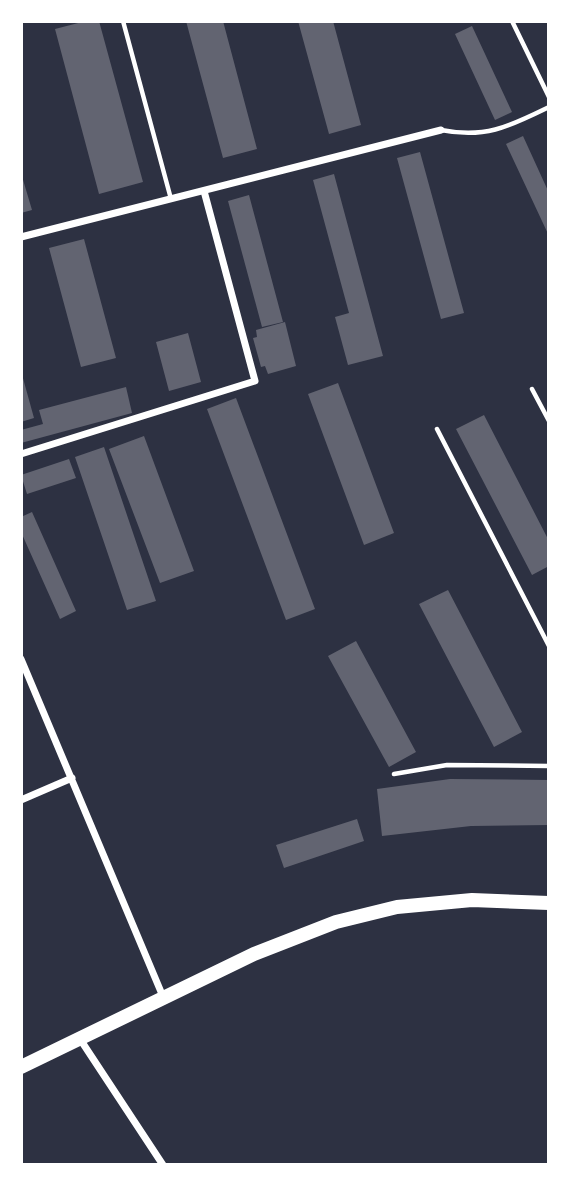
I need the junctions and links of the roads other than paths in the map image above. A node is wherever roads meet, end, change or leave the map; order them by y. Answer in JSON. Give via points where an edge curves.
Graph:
{"nodes":[{"id":1,"x":123,"y":21,"type":"edge"},
{"id":2,"x":512,"y":21,"type":"edge"},
{"id":3,"x":549,"y":97,"type":"edge"},
{"id":4,"x":549,"y":107,"type":"edge"},
{"id":5,"x":442,"y":130,"type":"joint"},
{"id":6,"x":204,"y":191,"type":"junction"},
{"id":7,"x":171,"y":199,"type":"junction"},
{"id":8,"x":21,"y":237,"type":"edge"},
{"id":9,"x":532,"y":389,"type":"dead end"},
{"id":10,"x":549,"y":421,"type":"edge"},
{"id":11,"x":437,"y":429,"type":"dead end"},
{"id":12,"x":21,"y":454,"type":"edge"},
{"id":13,"x":549,"y":646,"type":"edge"},
{"id":14,"x":21,"y":659,"type":"edge"},
{"id":15,"x":549,"y":766,"type":"edge"},
{"id":16,"x":394,"y":774,"type":"dead end"},
{"id":17,"x":72,"y":778,"type":"junction"},
{"id":18,"x":21,"y":800,"type":"edge"},
{"id":19,"x":549,"y":903,"type":"edge"},
{"id":20,"x":164,"y":999,"type":"junction"},
{"id":21,"x":80,"y":1039,"type":"junction"},
{"id":22,"x":21,"y":1067,"type":"edge"},
{"id":23,"x":163,"y":1165,"type":"edge"}],
"edges":[{"from":1,"to":7,"type":"lane"},
{"from":2,"to":3,"type":"lane"},
{"from":4,"to":5,"type":"lane","via":[[487,133]]},
{"from":5,"to":6,"type":"street"},
{"from":6,"to":7,"type":"street"},
{"from":6,"to":12,"type":"street","via":[[255,381]]},
{"from":7,"to":8,"type":"street"},
{"from":9,"to":10,"type":"lane"},
{"from":11,"to":13,"type":"lane"},
{"from":14,"to":17,"type":"street"},
{"from":15,"to":16,"type":"lane","via":[[447,765]]},
{"from":17,"to":18,"type":"street"},
{"from":17,"to":20,"type":"street"},
{"from":19,"to":20,"type":"main road","via":[[472,900],[397,907],[336,922],[254,954]]},
{"from":20,"to":21,"type":"main road"},
{"from":21,"to":22,"type":"main road"},
{"from":21,"to":23,"type":"street"}]}
